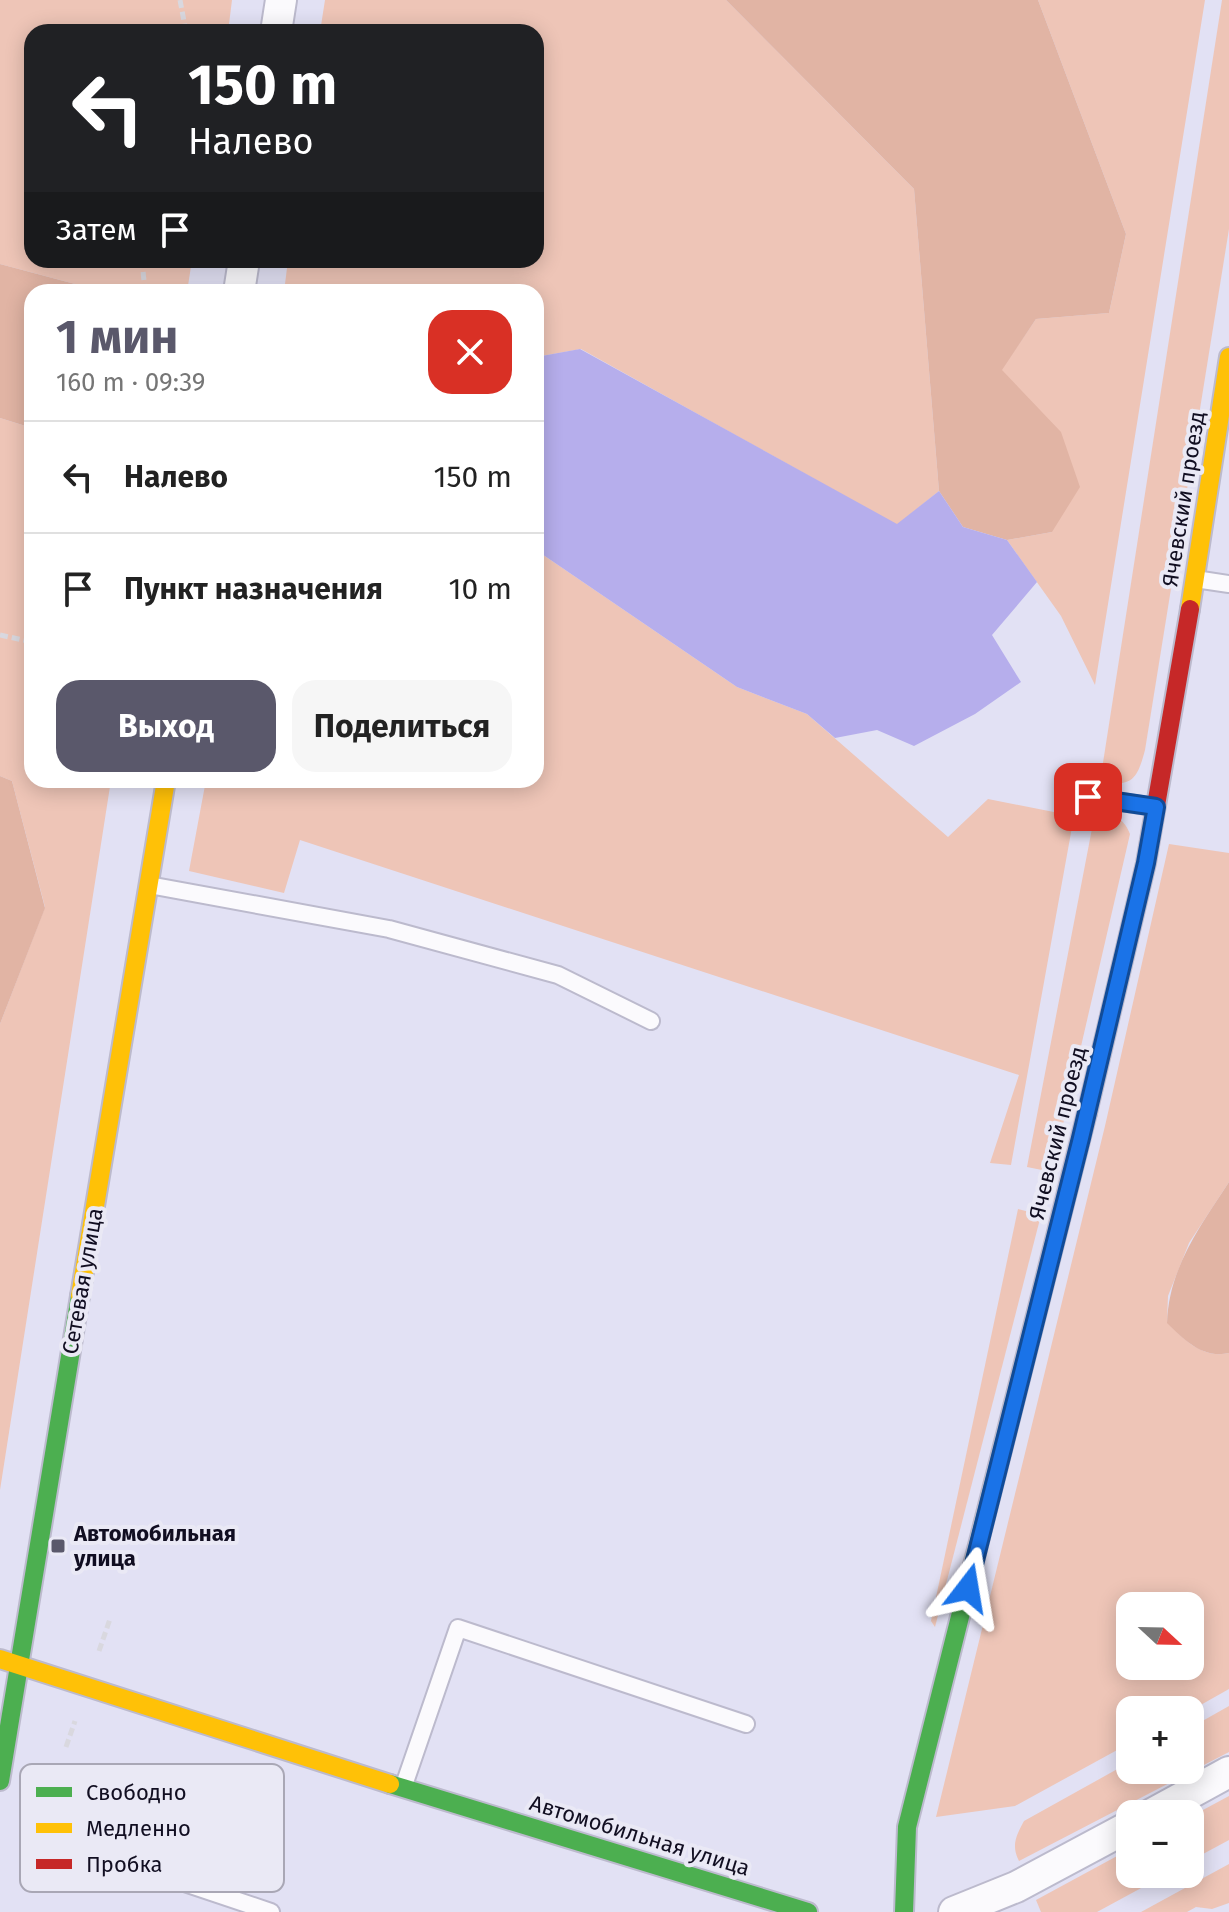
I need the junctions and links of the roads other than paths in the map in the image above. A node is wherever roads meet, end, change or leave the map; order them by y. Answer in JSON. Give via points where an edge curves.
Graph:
{"nodes":[{"id":1,"x":281,"y":0,"type":"edge"},
{"id":2,"x":277,"y":24,"type":"edge"},
{"id":3,"x":1229,"y":357,"type":"edge"},
{"id":4,"x":1194,"y":579,"type":"junction"},
{"id":5,"x":1229,"y":584,"type":"edge"},
{"id":6,"x":165,"y":788,"type":"edge"},
{"id":7,"x":1088,"y":797,"type":"dead end"},
{"id":8,"x":1156,"y":807,"type":"junction"},
{"id":9,"x":149,"y":885,"type":"junction"},
{"id":10,"x":651,"y":1021,"type":"dead end"},
{"id":11,"x":0,"y":1659,"type":"edge"},
{"id":12,"x":19,"y":1665,"type":"junction"},
{"id":13,"x":746,"y":1724,"type":"dead end"},
{"id":14,"x":1229,"y":1772,"type":"edge"},
{"id":15,"x":0,"y":1781,"type":"edge"},
{"id":16,"x":403,"y":1788,"type":"junction"},
{"id":17,"x":1178,"y":1800,"type":"edge"},
{"id":18,"x":1116,"y":1833,"type":"edge"},
{"id":19,"x":211,"y":1892,"type":"edge"},
{"id":20,"x":271,"y":1912,"type":"edge"},
{"id":21,"x":808,"y":1912,"type":"edge"},
{"id":22,"x":904,"y":1912,"type":"edge"},
{"id":23,"x":954,"y":1912,"type":"edge"}],
"edges":[{"from":1,"to":2,"type":"street"},
{"from":3,"to":4,"type":"street","name":"Ячевский проезд"},
{"from":4,"to":5,"type":"lane"},
{"from":4,"to":8,"type":"street","name":"Ячевский проезд"},
{"from":6,"to":9,"type":"street","name":"Сетевая улица"},
{"from":7,"to":8,"type":"lane"},
{"from":8,"to":22,"type":"street","name":"Ячевский проезд","via":[[1081,1138],[907,1827]]},
{"from":9,"to":10,"type":"lane","via":[[389,929],[497,958],[558,975]]},
{"from":9,"to":12,"type":"street","name":"Сетевая улица"},
{"from":11,"to":12,"type":"street","name":"Автомобильная улица"},
{"from":12,"to":15,"type":"street","name":"Сетевая улица"},
{"from":12,"to":16,"type":"street","name":"Автомобильная улица"},
{"from":13,"to":16,"type":"lane","via":[[458,1628]]},
{"from":14,"to":17,"type":"street"},
{"from":16,"to":21,"type":"street","name":"Автомобильная улица"},
{"from":18,"to":23,"type":"street","via":[[1016,1887]]},
{"from":19,"to":20,"type":"lane"}]}
